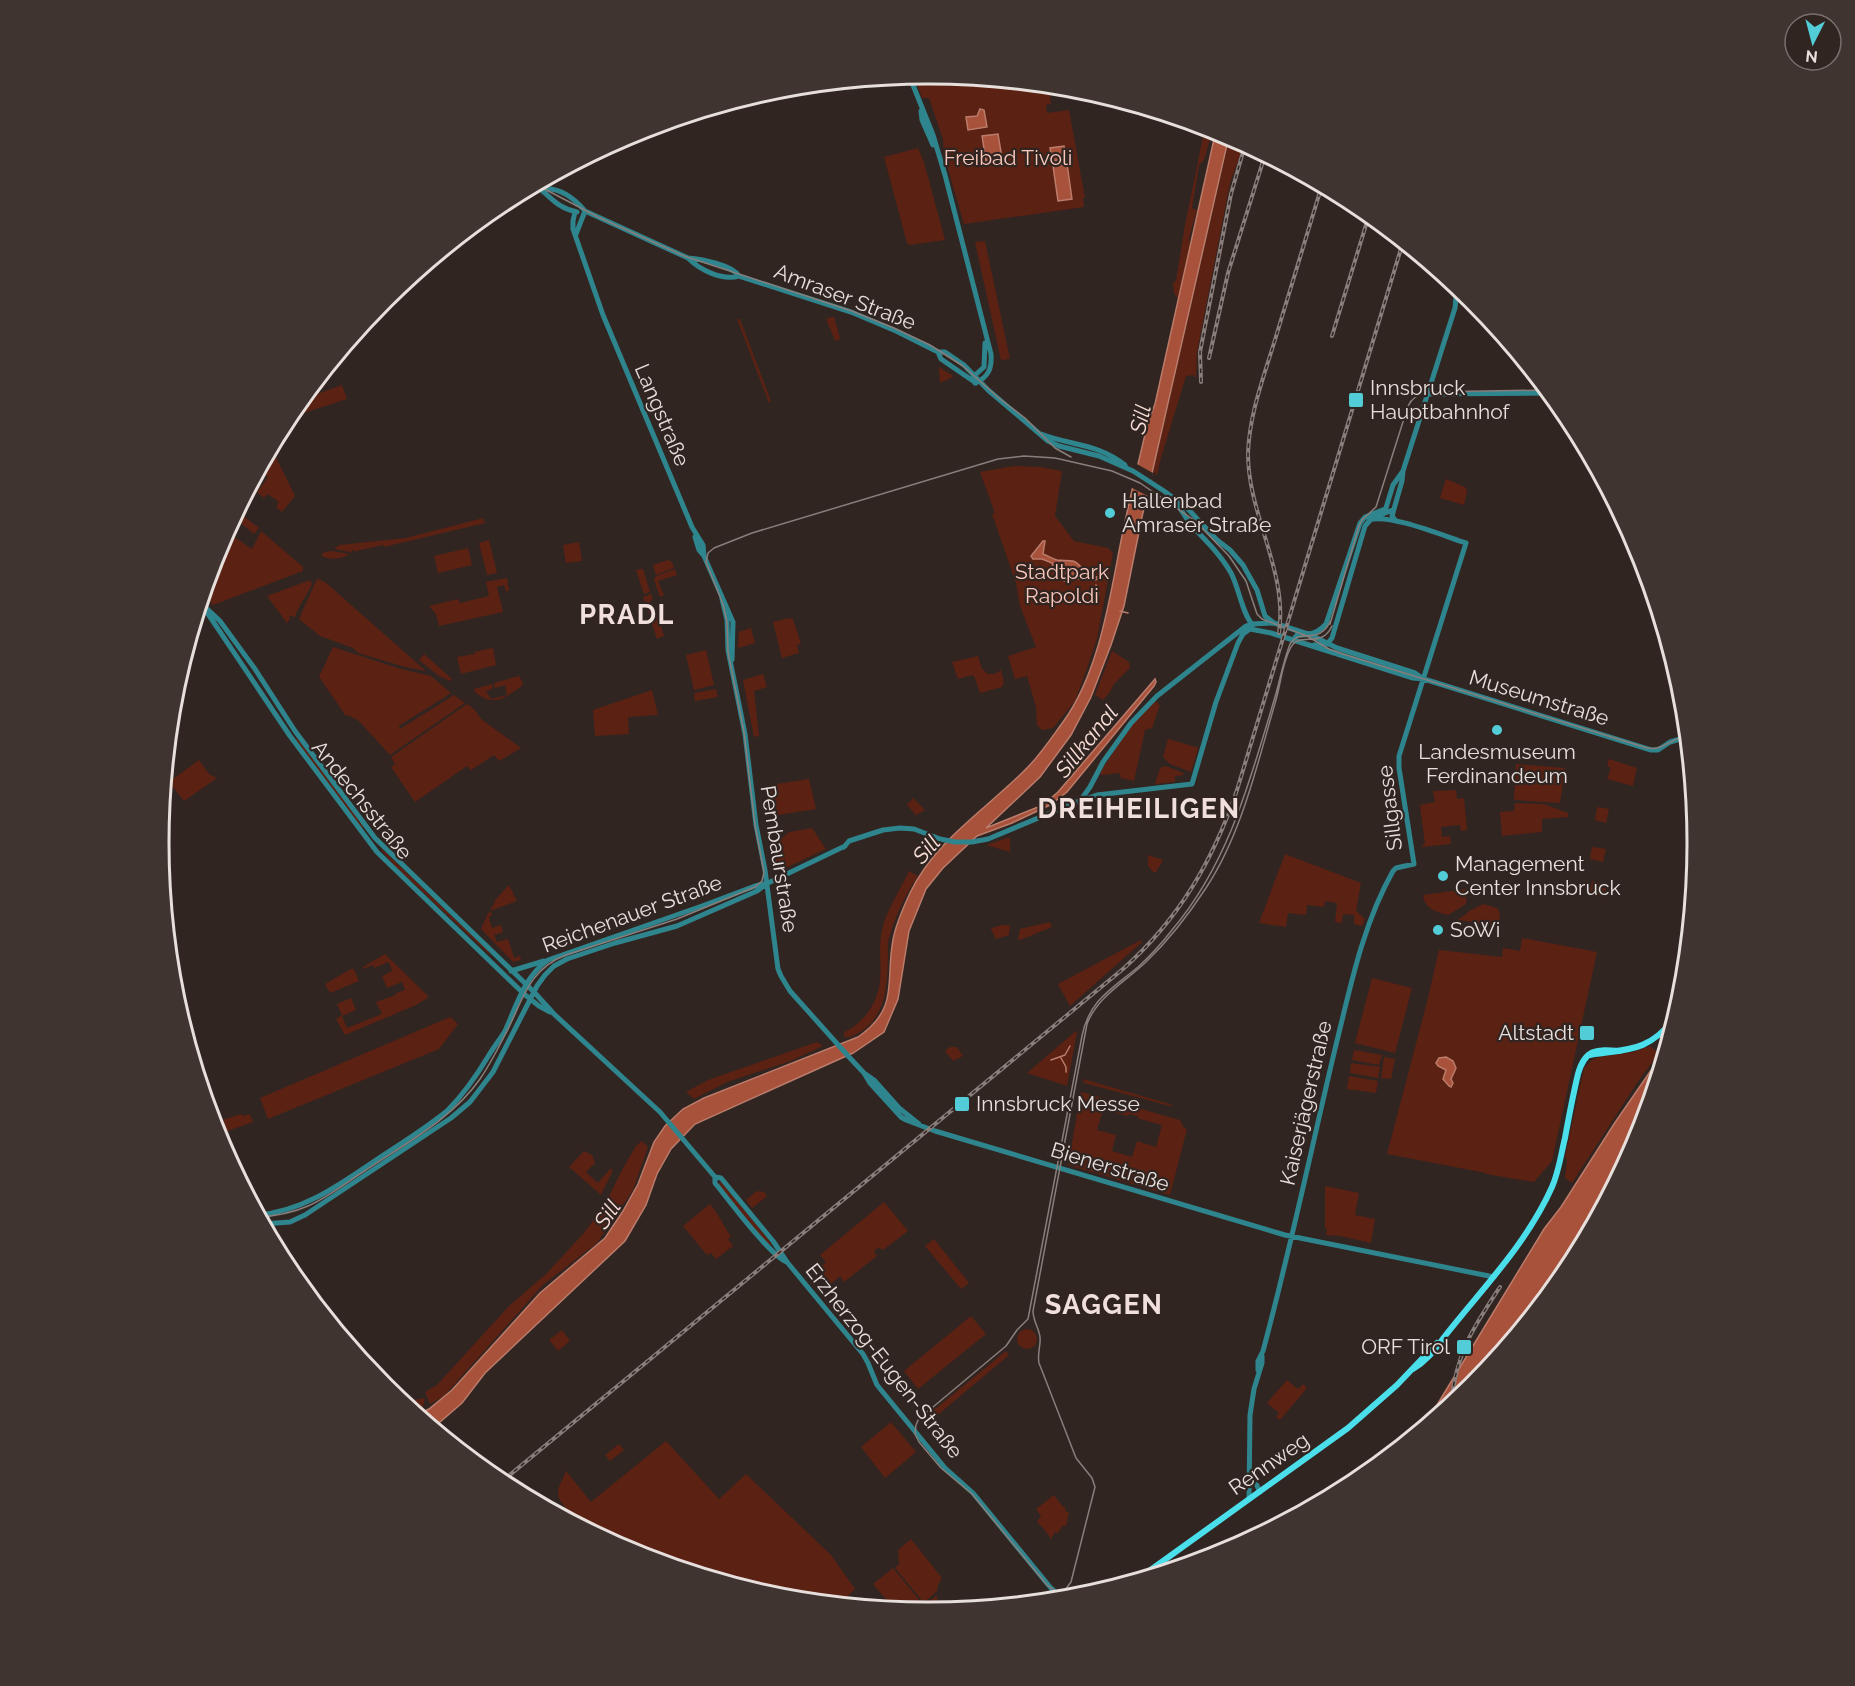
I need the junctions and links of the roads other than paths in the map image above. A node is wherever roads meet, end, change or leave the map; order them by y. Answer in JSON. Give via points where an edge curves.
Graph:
{"nodes":[{"id":1,"x":913,"y":85,"type":"edge"},
{"id":2,"x":542,"y":189,"type":"edge"},
{"id":3,"x":543,"y":189,"type":"edge"},
{"id":4,"x":575,"y":212,"type":"junction"},
{"id":5,"x":585,"y":212,"type":"junction"},
{"id":6,"x":576,"y":239,"type":"junction"},
{"id":7,"x":688,"y":258,"type":"junction"},
{"id":8,"x":739,"y":276,"type":"junction"},
{"id":9,"x":1456,"y":299,"type":"edge"},
{"id":10,"x":985,"y":336,"type":"junction"},
{"id":11,"x":972,"y":377,"type":"junction"},
{"id":12,"x":978,"y":382,"type":"junction"},
{"id":13,"x":1539,"y":393,"type":"edge"},
{"id":14,"x":1426,"y":394,"type":"junction"},
{"id":15,"x":1403,"y":471,"type":"junction"},
{"id":16,"x":1164,"y":491,"type":"junction"},
{"id":17,"x":1393,"y":510,"type":"junction"},
{"id":18,"x":1386,"y":512,"type":"junction"},
{"id":19,"x":1367,"y":519,"type":"junction"},
{"id":20,"x":1393,"y":520,"type":"junction"},
{"id":21,"x":206,"y":608,"type":"edge"},
{"id":22,"x":206,"y":610,"type":"edge"},
{"id":23,"x":1274,"y":623,"type":"junction"},
{"id":24,"x":1249,"y":626,"type":"junction"},
{"id":25,"x":730,"y":628,"type":"joint"},
{"id":26,"x":1311,"y":634,"type":"junction"},
{"id":27,"x":1332,"y":638,"type":"junction"},
{"id":28,"x":1293,"y":640,"type":"junction"},
{"id":29,"x":1326,"y":644,"type":"junction"},
{"id":30,"x":1309,"y":645,"type":"junction"},
{"id":31,"x":1337,"y":648,"type":"junction"},
{"id":32,"x":252,"y":666,"type":"junction"},
{"id":33,"x":245,"y":671,"type":"junction"},
{"id":34,"x":1424,"y":679,"type":"junction"},
{"id":35,"x":287,"y":731,"type":"junction"},
{"id":36,"x":295,"y":731,"type":"junction"},
{"id":37,"x":1679,"y":739,"type":"edge"},
{"id":38,"x":1090,"y":787,"type":"junction"},
{"id":39,"x":1097,"y":795,"type":"junction"},
{"id":40,"x":1079,"y":801,"type":"junction"},
{"id":41,"x":1396,"y":868,"type":"joint"},
{"id":42,"x":766,"y":884,"type":"junction"},
{"id":43,"x":548,"y":960,"type":"junction"},
{"id":44,"x":496,"y":961,"type":"junction"},
{"id":45,"x":511,"y":971,"type":"junction"},
{"id":46,"x":525,"y":985,"type":"junction"},
{"id":47,"x":522,"y":992,"type":"junction"},
{"id":48,"x":534,"y":992,"type":"junction"},
{"id":49,"x":530,"y":999,"type":"junction"},
{"id":50,"x":554,"y":1014,"type":"junction"},
{"id":51,"x":1662,"y":1034,"type":"edge"},
{"id":52,"x":1620,"y":1051,"type":"junction"},
{"id":53,"x":1587,"y":1056,"type":"junction"},
{"id":54,"x":849,"y":1057,"type":"joint"},
{"id":55,"x":266,"y":1214,"type":"edge"},
{"id":56,"x":271,"y":1223,"type":"edge"},
{"id":57,"x":1293,"y":1237,"type":"junction"},
{"id":58,"x":1494,"y":1277,"type":"junction"},
{"id":59,"x":1250,"y":1467,"type":"junction"},
{"id":60,"x":1260,"y":1492,"type":"junction"},
{"id":61,"x":1249,"y":1498,"type":"junction"},
{"id":62,"x":1155,"y":1567,"type":"edge"},
{"id":63,"x":1050,"y":1587,"type":"junction"},
{"id":64,"x":1052,"y":1591,"type":"edge"},
{"id":65,"x":1054,"y":1591,"type":"edge"}],
"edges":[{"from":1,"to":10,"type":"street","via":[[933,135]]},
{"from":2,"to":4,"type":"street","name":"Amraser Straße","via":[[551,201]]},
{"from":3,"to":5,"type":"street","name":"Amraser Straße","via":[[563,193]]},
{"from":4,"to":5,"type":"street","name":"Amraser Straße"},
{"from":4,"to":6,"type":"street","name":"Langstraße"},
{"from":5,"to":6,"type":"street"},
{"from":5,"to":7,"type":"street","name":"Amraser Straße"},
{"from":6,"to":25,"type":"street","name":"Langstraße","via":[[603,315],[722,599]]},
{"from":7,"to":8,"type":"street","name":"Amraser Straße","via":[[727,267]]},
{"from":7,"to":8,"type":"street","name":"Amraser Straße","via":[[694,265],[718,275],[730,279]]},
{"from":8,"to":11,"type":"street","name":"Amraser Straße","via":[[851,312],[896,331],[938,352],[941,359]]},
{"from":9,"to":14,"type":"street"},
{"from":10,"to":11,"type":"street","via":[[985,364]]},
{"from":10,"to":12,"type":"street","via":[[991,362],[987,376]]},
{"from":11,"to":12,"type":"street","name":"Amraser Straße"},
{"from":12,"to":16,"type":"street","name":"Amraser Straße","via":[[1036,431],[1106,455]]},
{"from":13,"to":14,"type":"street"},
{"from":14,"to":15,"type":"street"},
{"from":15,"to":17,"type":"street"},
{"from":15,"to":18,"type":"street","via":[[1393,485]]},
{"from":16,"to":23,"type":"street","via":[[1234,555],[1257,590],[1265,616]]},
{"from":16,"to":24,"type":"street","via":[[1230,570]]},
{"from":17,"to":18,"type":"street"},
{"from":17,"to":20,"type":"street"},
{"from":18,"to":19,"type":"street"},
{"from":18,"to":20,"type":"street"},
{"from":19,"to":20,"type":"street"},
{"from":19,"to":26,"type":"street","via":[[1360,522],[1352,540],[1327,621]]},
{"from":19,"to":27,"type":"street"},
{"from":20,"to":34,"type":"street","name":"Sillgasse","via":[[1466,543]]},
{"from":21,"to":32,"type":"street","name":"Andechsstraße"},
{"from":22,"to":33,"type":"street","name":"Andechsstraße"},
{"from":23,"to":24,"type":"street","name":"Museumstraße"},
{"from":23,"to":26,"type":"street","name":"Museumstraße"},
{"from":24,"to":28,"type":"street","name":"Museumstraße"},
{"from":24,"to":38,"type":"street","via":[[1157,696],[1131,723]]},
{"from":24,"to":39,"type":"street","via":[[1238,643],[1216,702],[1192,784]]},
{"from":25,"to":42,"type":"street","name":"Pembaurstraße","via":[[727,645],[746,734]]},
{"from":26,"to":28,"type":"street","via":[[1297,635]]},
{"from":26,"to":29,"type":"street","name":"Museumstraße"},
{"from":27,"to":29,"type":"street"},
{"from":27,"to":31,"type":"street"},
{"from":28,"to":30,"type":"street","name":"Museumstraße"},
{"from":29,"to":30,"type":"street","name":"Museumstraße"},
{"from":29,"to":31,"type":"street","name":"Museumstraße"},
{"from":30,"to":34,"type":"street","name":"Museumstraße"},
{"from":31,"to":34,"type":"street","name":"Museumstraße"},
{"from":32,"to":33,"type":"street"},
{"from":32,"to":36,"type":"street","name":"Andechsstraße"},
{"from":33,"to":35,"type":"street","name":"Andechsstraße"},
{"from":34,"to":37,"type":"street","name":"Museumstraße","via":[[1645,748],[1658,750]]},
{"from":34,"to":41,"type":"street","name":"Sillgasse","via":[[1399,756],[1414,864]]},
{"from":35,"to":36,"type":"street"},
{"from":35,"to":44,"type":"street","name":"Andechsstraße","via":[[378,853]]},
{"from":36,"to":44,"type":"street","name":"Andechsstraße","via":[[375,838]]},
{"from":38,"to":39,"type":"street"},
{"from":38,"to":40,"type":"street"},
{"from":39,"to":40,"type":"street"},
{"from":40,"to":42,"type":"street","name":"Reichenauer Straße","via":[[976,842],[955,842],[914,829],[883,830]]},
{"from":41,"to":57,"type":"street","name":"Kaiserjägerstraße","via":[[1359,952]]},
{"from":42,"to":43,"type":"street","name":"Reichenauer Straße"},
{"from":42,"to":48,"type":"street","name":"Reichenauer Straße","via":[[677,926],[563,961],[548,972]]},
{"from":42,"to":54,"type":"street","name":"Pembaurstraße","via":[[781,976]]},
{"from":43,"to":45,"type":"street"},
{"from":43,"to":46,"type":"street","name":"Reichenauer Straße"},
{"from":44,"to":45,"type":"street","name":"Andechsstraße"},
{"from":44,"to":47,"type":"street","name":"Andechsstraße"},
{"from":45,"to":46,"type":"street","name":"Andechsstraße"},
{"from":46,"to":47,"type":"street","name":"Reichenauer Straße"},
{"from":46,"to":48,"type":"street","name":"Andechsstraße"},
{"from":47,"to":49,"type":"street","name":"Andechsstraße"},
{"from":47,"to":55,"type":"street","name":"Reichenauer Straße","via":[[501,1038],[447,1111],[315,1199]]},
{"from":48,"to":49,"type":"street","name":"Reichenauer Straße"},
{"from":48,"to":50,"type":"street","name":"Andechsstraße"},
{"from":49,"to":50,"type":"street","name":"Andechsstraße"},
{"from":49,"to":56,"type":"street","name":"Reichenauer Straße","via":[[488,1080],[461,1111],[305,1215],[290,1222]]},
{"from":50,"to":63,"type":"street","name":"Erzherzog-Eugen-Straße","via":[[665,1118],[715,1177],[721,1178],[863,1354],[877,1385]]},
{"from":51,"to":52,"type":"main road","via":[[1642,1046]]},
{"from":52,"to":53,"type":"main road"},
{"from":52,"to":53,"type":"main road","via":[[1595,1050]]},
{"from":53,"to":58,"type":"main road","name":"Rennweg","via":[[1578,1074],[1552,1186]]},
{"from":54,"to":57,"type":"street","name":"Bienerstraße","via":[[906,1120]]},
{"from":57,"to":58,"type":"street","name":"Bienerstraße"},
{"from":57,"to":59,"type":"street","name":"Kaiserjägerstraße","via":[[1258,1370],[1250,1415]]},
{"from":58,"to":60,"type":"main road","name":"Rennweg","via":[[1432,1355],[1348,1428]]},
{"from":59,"to":60,"type":"street","name":"Kaiserjägerstraße"},
{"from":59,"to":61,"type":"street","name":"Kaiserjägerstraße"},
{"from":60,"to":61,"type":"main road","name":"Rennweg"},
{"from":61,"to":62,"type":"main road","name":"Rennweg"},
{"from":63,"to":64,"type":"street"},
{"from":63,"to":65,"type":"street"}]}
